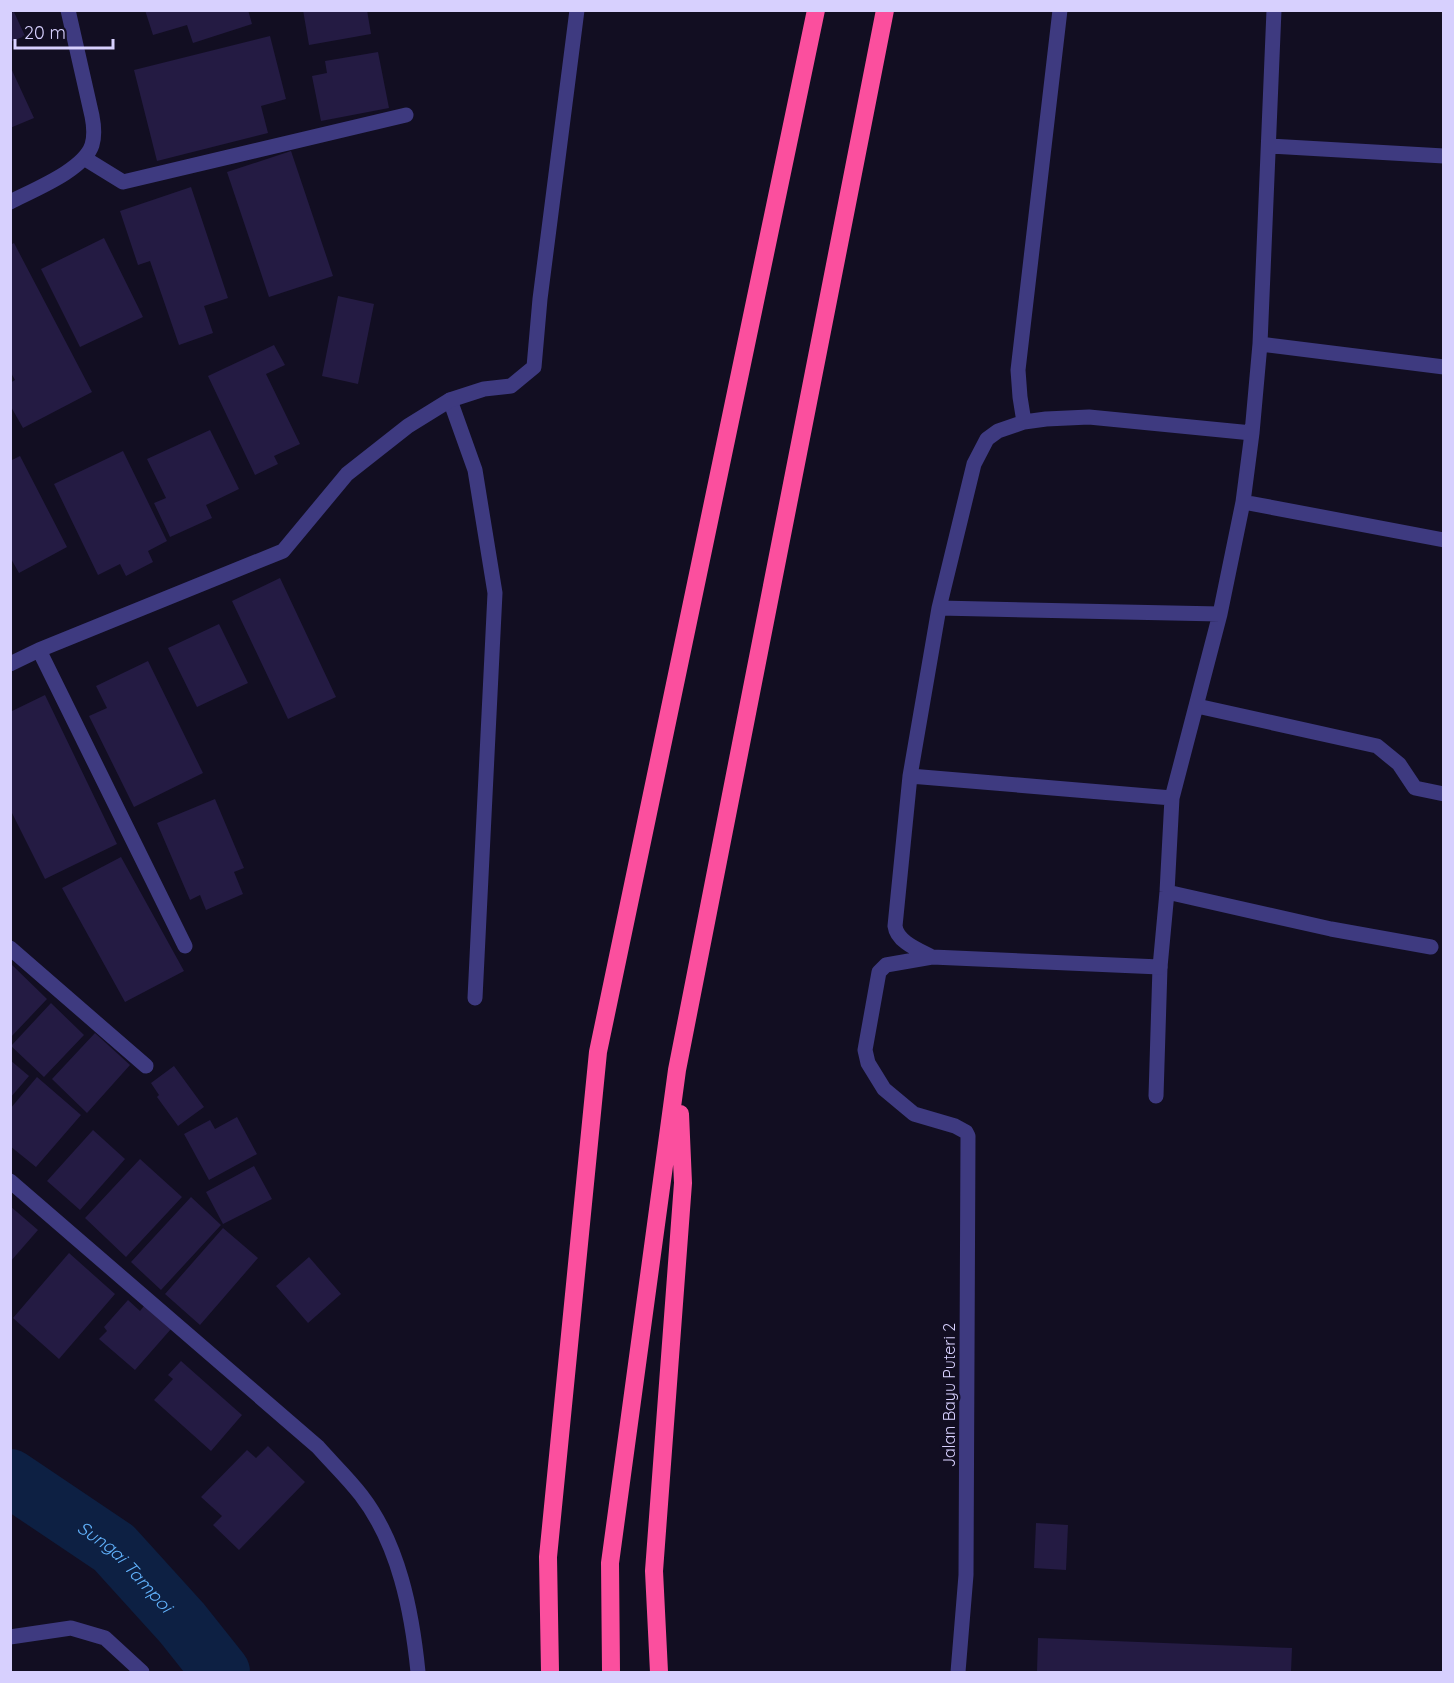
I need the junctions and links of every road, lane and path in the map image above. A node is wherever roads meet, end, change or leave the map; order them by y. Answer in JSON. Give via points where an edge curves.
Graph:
{"nodes":[{"id":1,"x":68,"y":10,"type":"edge"},
{"id":2,"x":578,"y":10,"type":"edge"},
{"id":3,"x":816,"y":10,"type":"edge"},
{"id":4,"x":885,"y":10,"type":"edge"},
{"id":5,"x":1060,"y":10,"type":"edge"},
{"id":6,"x":1274,"y":10,"type":"edge"},
{"id":7,"x":406,"y":115,"type":"dead end"},
{"id":8,"x":1269,"y":146,"type":"junction"},
{"id":9,"x":1443,"y":156,"type":"edge"},
{"id":10,"x":84,"y":159,"type":"junction"},
{"id":11,"x":10,"y":202,"type":"edge"},
{"id":12,"x":1260,"y":344,"type":"junction"},
{"id":13,"x":1443,"y":367,"type":"edge"},
{"id":14,"x":450,"y":400,"type":"junction"},
{"id":15,"x":1024,"y":422,"type":"junction"},
{"id":16,"x":1252,"y":433,"type":"junction"},
{"id":17,"x":1243,"y":502,"type":"junction"},
{"id":18,"x":1443,"y":540,"type":"edge"},
{"id":19,"x":939,"y":608,"type":"junction"},
{"id":20,"x":1220,"y":614,"type":"junction"},
{"id":21,"x":39,"y":650,"type":"junction"},
{"id":22,"x":10,"y":664,"type":"edge"},
{"id":23,"x":1197,"y":706,"type":"junction"},
{"id":24,"x":910,"y":776,"type":"junction"},
{"id":25,"x":1443,"y":794,"type":"edge"},
{"id":26,"x":1172,"y":798,"type":"junction"},
{"id":27,"x":1167,"y":892,"type":"junction"},
{"id":28,"x":185,"y":946,"type":"dead end"},
{"id":29,"x":1431,"y":947,"type":"dead end"},
{"id":30,"x":10,"y":948,"type":"edge"},
{"id":31,"x":932,"y":957,"type":"junction"},
{"id":32,"x":1160,"y":967,"type":"junction"},
{"id":33,"x":475,"y":998,"type":"dead end"},
{"id":34,"x":146,"y":1066,"type":"dead end"},
{"id":35,"x":677,"y":1070,"type":"junction"},
{"id":36,"x":1156,"y":1096,"type":"dead end"},
{"id":37,"x":10,"y":1181,"type":"edge"},
{"id":38,"x":10,"y":1637,"type":"edge"},
{"id":39,"x":142,"y":1672,"type":"edge"},
{"id":40,"x":418,"y":1672,"type":"edge"},
{"id":41,"x":550,"y":1672,"type":"edge"},
{"id":42,"x":611,"y":1672,"type":"edge"},
{"id":43,"x":659,"y":1672,"type":"edge"},
{"id":44,"x":958,"y":1672,"type":"edge"}],
"edges":[{"from":1,"to":10,"type":"street","via":[[94,127],[92,144]]},
{"from":2,"to":14,"type":"street","via":[[534,368],[511,386],[484,389]]},
{"from":3,"to":41,"type":"highway","via":[[598,1052],[548,1557]]},
{"from":4,"to":35,"type":"highway"},
{"from":5,"to":15,"type":"street","via":[[1018,370]]},
{"from":6,"to":8,"type":"street"},
{"from":7,"to":10,"type":"street","via":[[123,182]]},
{"from":8,"to":9,"type":"street"},
{"from":8,"to":12,"type":"street"},
{"from":10,"to":11,"type":"street"},
{"from":12,"to":13,"type":"street"},
{"from":12,"to":16,"type":"street"},
{"from":14,"to":21,"type":"street","via":[[408,426],[347,474],[283,551]]},
{"from":14,"to":33,"type":"street","via":[[475,470],[495,592]]},
{"from":15,"to":16,"type":"street","via":[[1089,417]]},
{"from":15,"to":19,"type":"street","via":[[998,430],[987,439],[974,464]]},
{"from":16,"to":17,"type":"street"},
{"from":17,"to":18,"type":"street"},
{"from":17,"to":20,"type":"street"},
{"from":19,"to":20,"type":"street"},
{"from":19,"to":24,"type":"street"},
{"from":20,"to":23,"type":"street"},
{"from":21,"to":22,"type":"street"},
{"from":21,"to":28,"type":"street"},
{"from":23,"to":25,"type":"street","via":[[1377,746],[1399,764],[1415,788]]},
{"from":23,"to":26,"type":"street"},
{"from":24,"to":26,"type":"street"},
{"from":24,"to":31,"type":"street","via":[[895,927],[900,938]]},
{"from":26,"to":27,"type":"street"},
{"from":27,"to":29,"type":"street"},
{"from":27,"to":32,"type":"street"},
{"from":30,"to":34,"type":"street"},
{"from":31,"to":32,"type":"street"},
{"from":31,"to":44,"type":"street","name":"Jalan Bayu Puteri 2","via":[[882,967],[865,1050],[868,1063],[889,1094],[914,1114],[966,1132],[969,1140],[966,1575]]},
{"from":32,"to":36,"type":"street"},
{"from":35,"to":42,"type":"highway","via":[[610,1563]]},
{"from":35,"to":43,"type":"highway","via":[[683,1183],[654,1571]]},
{"from":37,"to":40,"type":"street","via":[[318,1447],[362,1496],[389,1542],[405,1593]]},
{"from":38,"to":39,"type":"street","via":[[71,1628],[105,1638]]}]}
